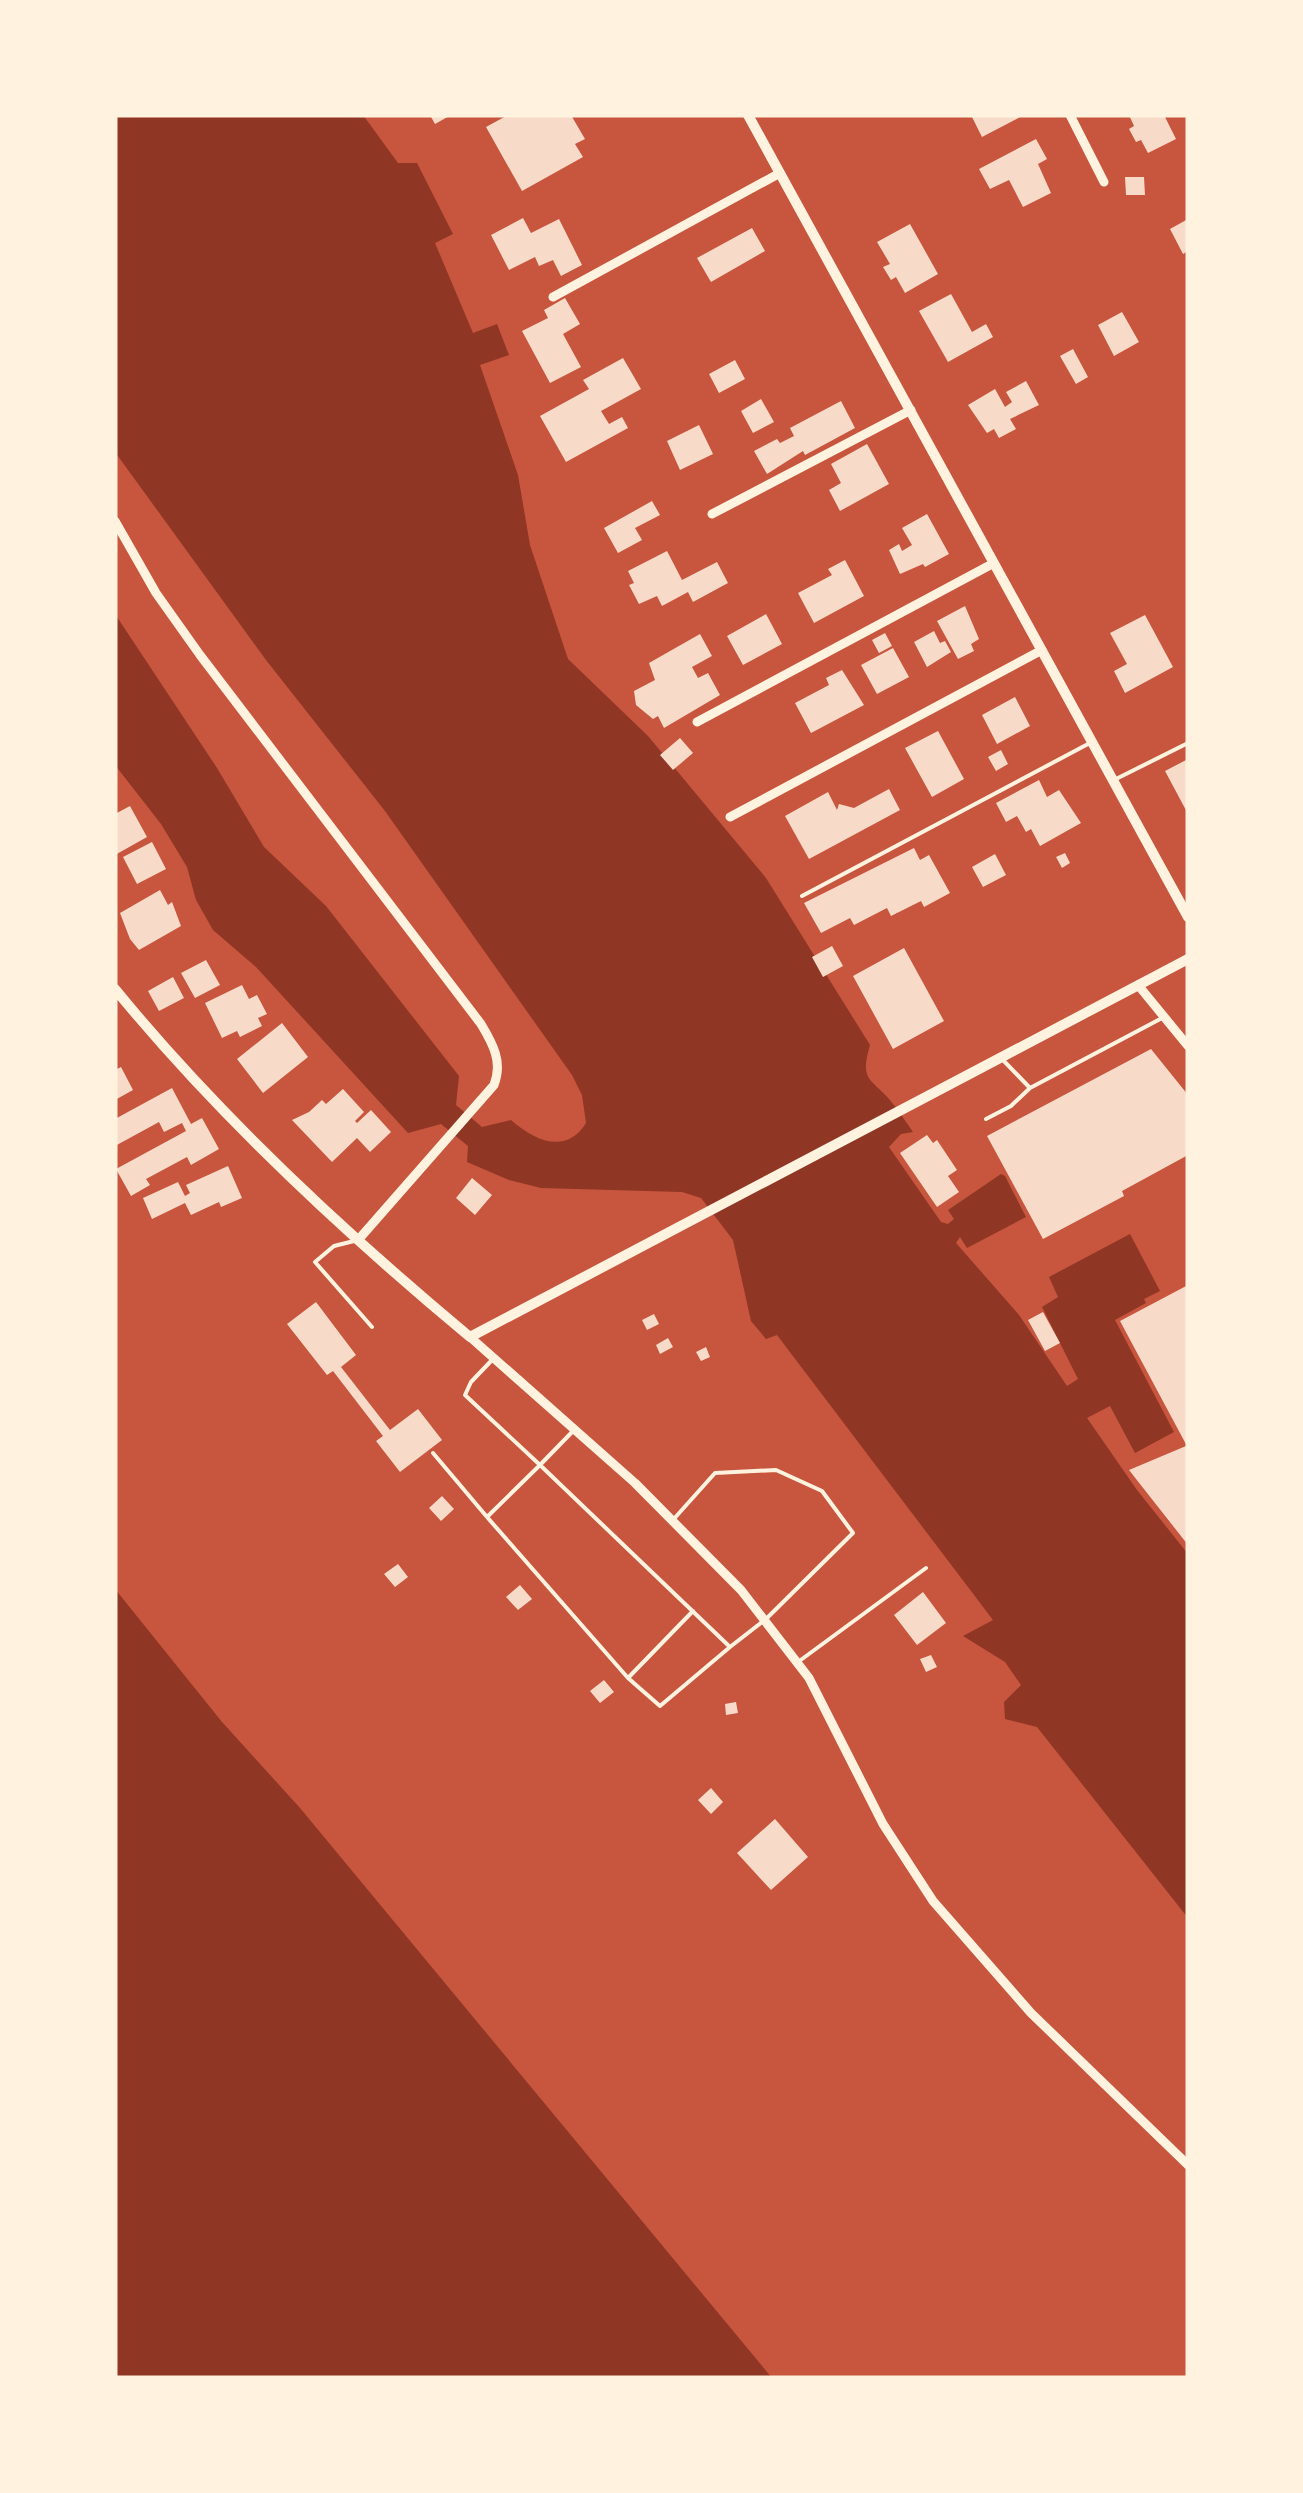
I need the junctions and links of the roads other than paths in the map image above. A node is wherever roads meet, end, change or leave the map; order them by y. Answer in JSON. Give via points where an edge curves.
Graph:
{"nodes":[{"id":1,"x":748,"y":115,"type":"edge"},
{"id":2,"x":1070,"y":115,"type":"edge"},
{"id":3,"x":780,"y":173,"type":"junction"},
{"id":4,"x":1104,"y":182,"type":"dead end"},
{"id":5,"x":553,"y":297,"type":"dead end"},
{"id":6,"x":911,"y":410,"type":"junction"},
{"id":7,"x":712,"y":514,"type":"dead end"},
{"id":8,"x":115,"y":520,"type":"edge"},
{"id":9,"x":994,"y":564,"type":"junction"},
{"id":10,"x":1042,"y":650,"type":"junction"},
{"id":11,"x":697,"y":722,"type":"dead end"},
{"id":12,"x":1092,"y":742,"type":"junction"},
{"id":13,"x":1188,"y":744,"type":"edge"},
{"id":14,"x":1113,"y":780,"type":"junction"},
{"id":15,"x":730,"y":817,"type":"dead end"},
{"id":16,"x":802,"y":896,"type":"dead end"},
{"id":17,"x":1188,"y":917,"type":"edge"},
{"id":18,"x":1188,"y":960,"type":"edge"},
{"id":19,"x":1138,"y":985,"type":"junction"},
{"id":20,"x":115,"y":988,"type":"edge"},
{"id":21,"x":1164,"y":1017,"type":"junction"},
{"id":22,"x":1188,"y":1046,"type":"edge"},
{"id":23,"x":1000,"y":1058,"type":"junction"},
{"id":24,"x":1030,"y":1088,"type":"junction"},
{"id":25,"x":986,"y":1119,"type":"dead end"},
{"id":26,"x":358,"y":1239,"type":"junction"},
{"id":27,"x":372,"y":1327,"type":"dead end"},
{"id":28,"x":470,"y":1337,"type":"junction"},
{"id":29,"x":495,"y":1356,"type":"junction"},
{"id":30,"x":575,"y":1429,"type":"junction"},
{"id":31,"x":433,"y":1453,"type":"dead end"},
{"id":32,"x":540,"y":1465,"type":"junction"},
{"id":33,"x":487,"y":1517,"type":"junction"},
{"id":34,"x":672,"y":1521,"type":"junction"},
{"id":35,"x":926,"y":1568,"type":"dead end"},
{"id":36,"x":693,"y":1611,"type":"junction"},
{"id":37,"x":766,"y":1619,"type":"junction"},
{"id":38,"x":730,"y":1647,"type":"junction"},
{"id":39,"x":798,"y":1662,"type":"junction"},
{"id":40,"x":628,"y":1678,"type":"junction"},
{"id":41,"x":1188,"y":2165,"type":"edge"}],
"edges":[{"from":1,"to":3,"type":"street"},
{"from":2,"to":4,"type":"street"},
{"from":3,"to":5,"type":"street"},
{"from":3,"to":6,"type":"street"},
{"from":6,"to":7,"type":"street"},
{"from":6,"to":9,"type":"street"},
{"from":8,"to":26,"type":"street","via":[[200,656],[492,1041],[499,1072],[494,1085]]},
{"from":9,"to":10,"type":"street"},
{"from":9,"to":11,"type":"street"},
{"from":10,"to":12,"type":"street"},
{"from":10,"to":15,"type":"street"},
{"from":12,"to":14,"type":"street"},
{"from":12,"to":16,"type":"lane"},
{"from":13,"to":14,"type":"lane"},
{"from":14,"to":17,"type":"street"},
{"from":18,"to":19,"type":"street"},
{"from":19,"to":21,"type":"street"},
{"from":19,"to":23,"type":"street"},
{"from":20,"to":26,"type":"street","via":[[177,1061]]},
{"from":21,"to":22,"type":"street"},
{"from":21,"to":24,"type":"lane"},
{"from":23,"to":24,"type":"lane"},
{"from":23,"to":28,"type":"street"},
{"from":24,"to":25,"type":"lane"},
{"from":26,"to":27,"type":"lane","via":[[334,1246],[315,1262]]},
{"from":26,"to":28,"type":"street"},
{"from":28,"to":29,"type":"street"},
{"from":29,"to":30,"type":"street"},
{"from":29,"to":32,"type":"lane","via":[[465,1395]]},
{"from":30,"to":32,"type":"lane"},
{"from":30,"to":34,"type":"street"},
{"from":31,"to":33,"type":"lane"},
{"from":32,"to":33,"type":"lane"},
{"from":32,"to":36,"type":"lane"},
{"from":33,"to":40,"type":"lane"},
{"from":34,"to":37,"type":"street"},
{"from":34,"to":37,"type":"lane","via":[[715,1474],[776,1470],[822,1492],[854,1533]]},
{"from":35,"to":39,"type":"lane"},
{"from":36,"to":38,"type":"lane"},
{"from":36,"to":40,"type":"lane"},
{"from":37,"to":38,"type":"lane"},
{"from":37,"to":39,"type":"street"},
{"from":38,"to":40,"type":"lane","via":[[660,1706]]},
{"from":39,"to":41,"type":"street","via":[[883,1824],[934,1901],[1031,2013]]}]}
